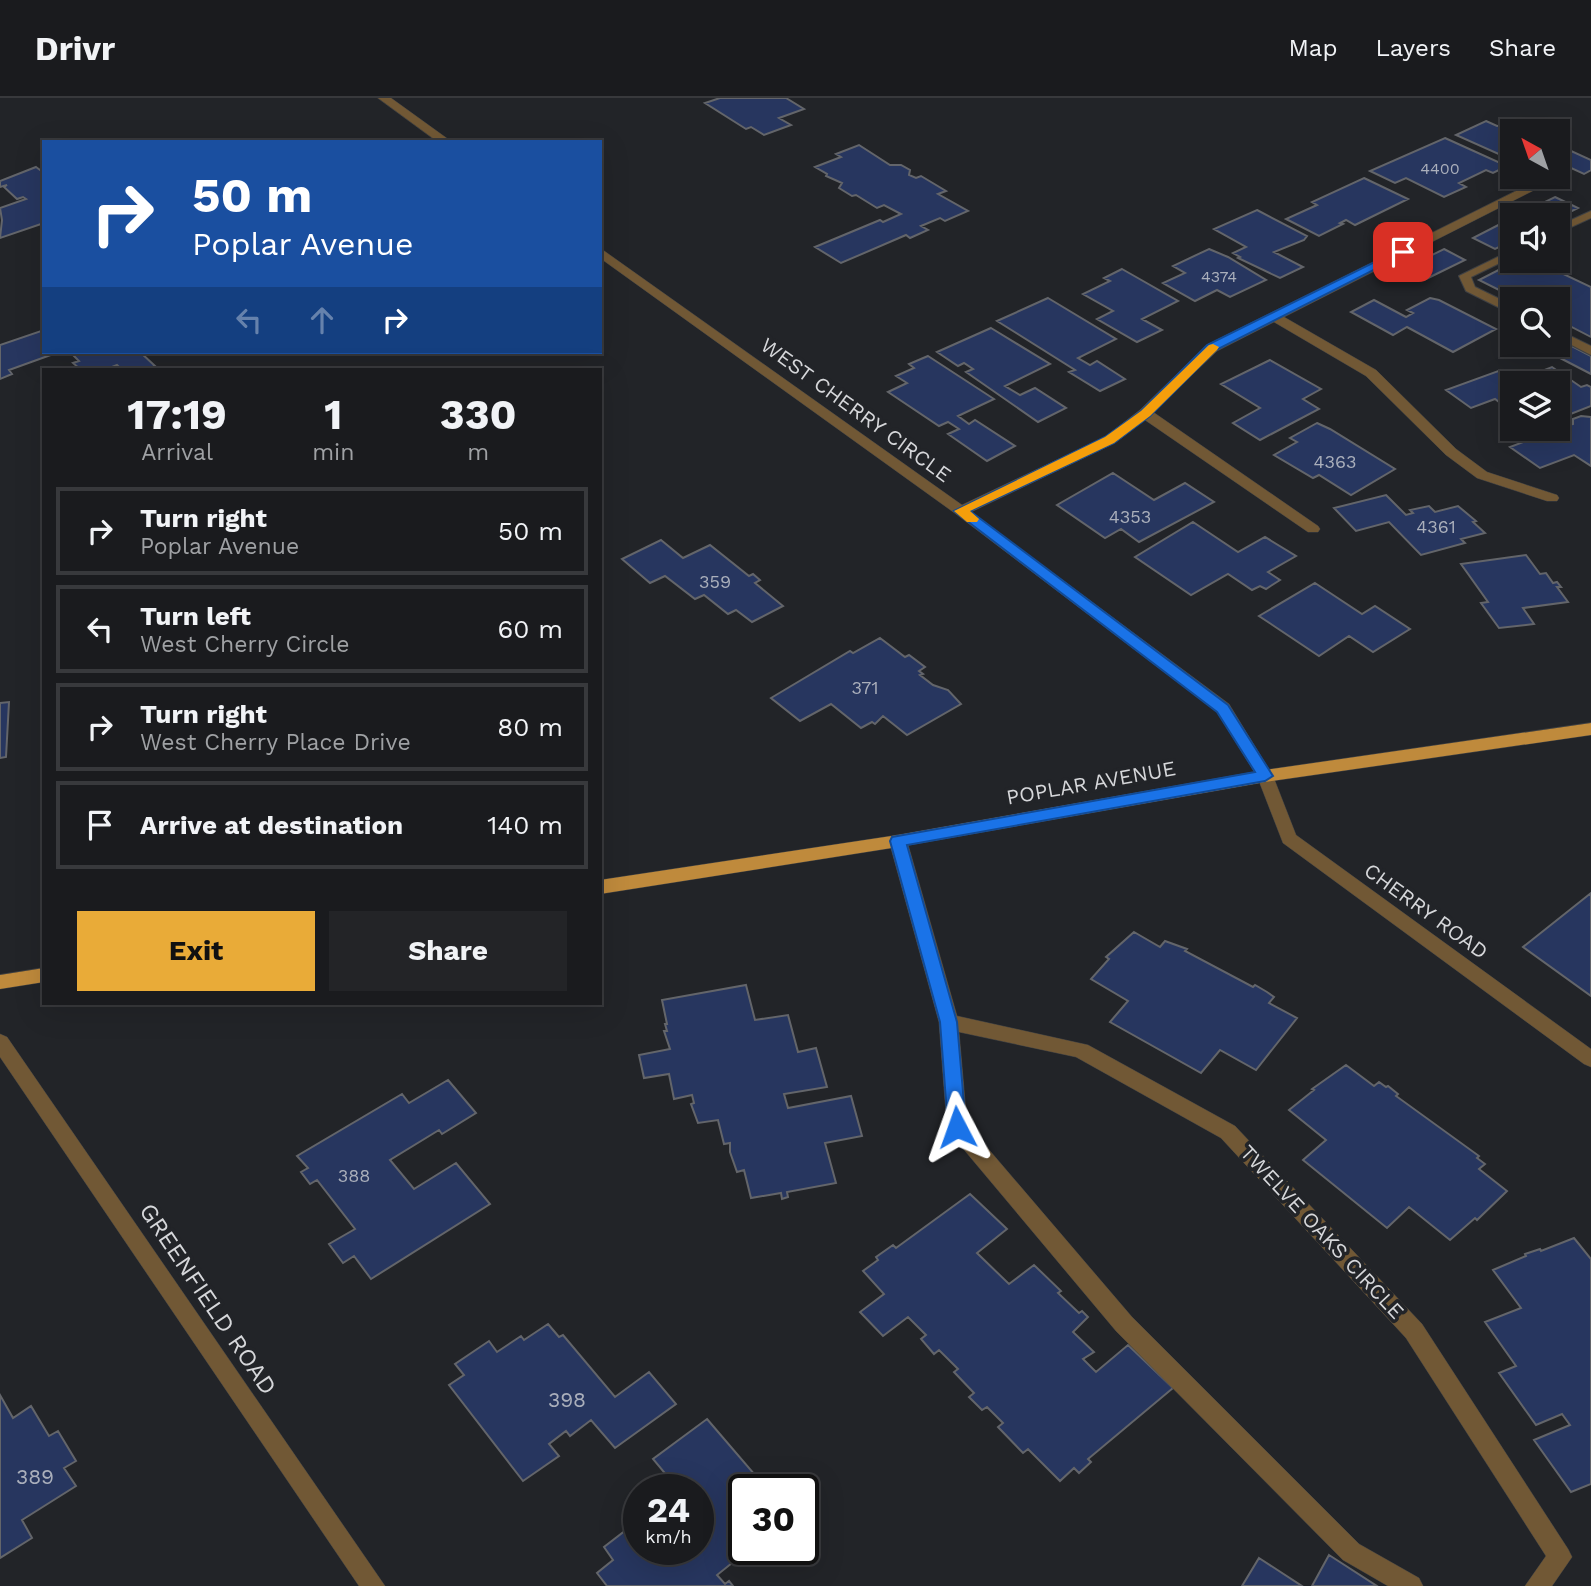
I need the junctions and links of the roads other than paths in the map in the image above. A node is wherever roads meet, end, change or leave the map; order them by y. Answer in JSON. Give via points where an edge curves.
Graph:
{"nodes":[{"id":1,"x":384,"y":98,"type":"edge"},
{"id":2,"x":443,"y":140,"type":"edge"},
{"id":3,"x":1530,"y":189,"type":"edge"},
{"id":4,"x":1591,"y":214,"type":"edge"},
{"id":5,"x":1570,"y":224,"type":"edge"},
{"id":6,"x":602,"y":253,"type":"edge"},
{"id":7,"x":1500,"y":259,"type":"edge"},
{"id":8,"x":1500,"y":304,"type":"edge"},
{"id":9,"x":1274,"y":317,"type":"junction"},
{"id":10,"x":1570,"y":340,"type":"edge"},
{"id":11,"x":1591,"y":351,"type":"edge"},
{"id":12,"x":1145,"y":413,"type":"junction"},
{"id":13,"x":1552,"y":498,"type":"dead end"},
{"id":14,"x":961,"y":511,"type":"junction"},
{"id":15,"x":1313,"y":529,"type":"dead end"},
{"id":16,"x":1591,"y":729,"type":"edge"},
{"id":17,"x":1265,"y":776,"type":"junction"},
{"id":18,"x":898,"y":841,"type":"junction"},
{"id":19,"x":602,"y":887,"type":"edge"},
{"id":20,"x":42,"y":975,"type":"edge"},
{"id":21,"x":0,"y":982,"type":"edge"},
{"id":22,"x":949,"y":1022,"type":"junction"},
{"id":23,"x":0,"y":1042,"type":"edge"},
{"id":24,"x":1591,"y":1059,"type":"edge"},
{"id":25,"x":373,"y":1586,"type":"edge"},
{"id":26,"x":1411,"y":1586,"type":"edge"},
{"id":27,"x":1537,"y":1586,"type":"edge"}],
"edges":[{"from":1,"to":2,"type":"street"},
{"from":3,"to":9,"type":"street"},
{"from":4,"to":5,"type":"lane"},
{"from":6,"to":14,"type":"street","name":"WEST CHERRY CIRCLE"},
{"from":7,"to":8,"type":"lane","via":[[1465,276],[1470,289]]},
{"from":9,"to":12,"type":"street","via":[[1212,348]]},
{"from":9,"to":13,"type":"street","via":[[1371,373],[1451,452],[1482,474]]},
{"from":10,"to":11,"type":"lane"},
{"from":12,"to":14,"type":"street","via":[[1110,440]]},
{"from":12,"to":15,"type":"street"},
{"from":14,"to":17,"type":"street","name":"WEST CHERRY CIRCLE","via":[[1223,708]]},
{"from":16,"to":17,"type":"main road","name":"POPLAR AVENUE"},
{"from":17,"to":18,"type":"main road","name":"POPLAR AVENUE"},
{"from":17,"to":24,"type":"street","name":"CHERRY ROAD","via":[[1289,839]]},
{"from":18,"to":19,"type":"main road","name":"POPLAR AVENUE"},
{"from":18,"to":22,"type":"street"},
{"from":20,"to":21,"type":"main road"},
{"from":22,"to":26,"type":"street","via":[[957,1127],[1124,1324],[1350,1552]]},
{"from":22,"to":27,"type":"street","name":"TWELVE OAKS CIRCLE","via":[[1082,1050],[1228,1132],[1414,1331],[1560,1557]]},
{"from":23,"to":25,"type":"street","name":"GREENFIELD ROAD"}]}
